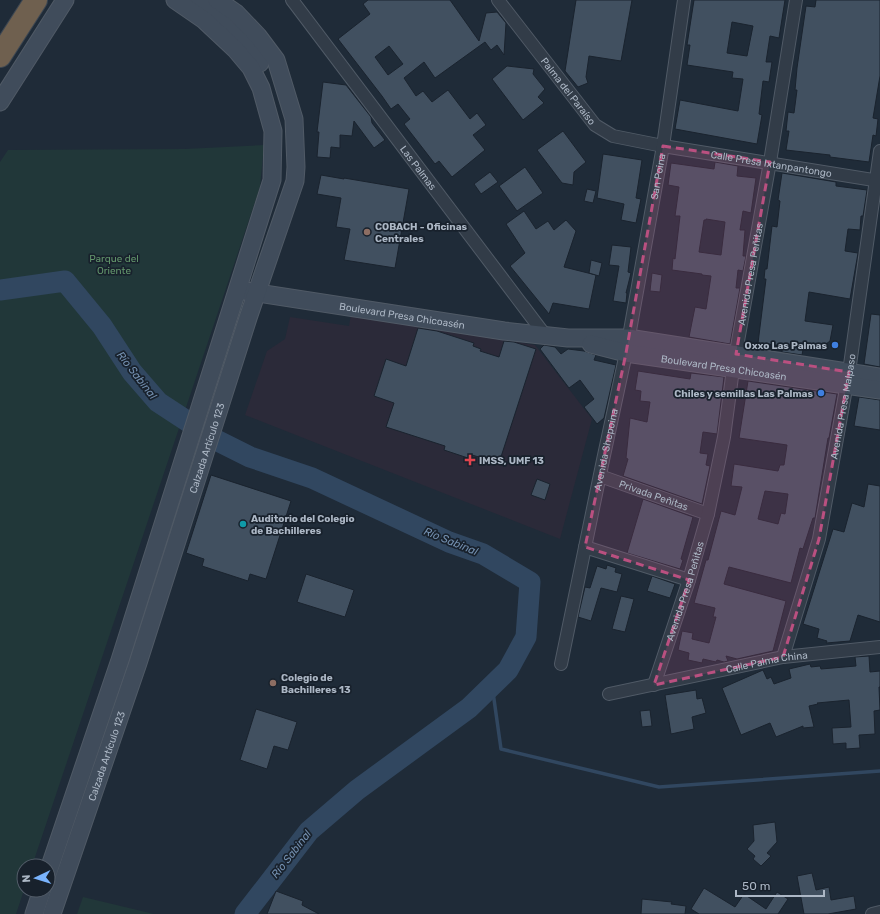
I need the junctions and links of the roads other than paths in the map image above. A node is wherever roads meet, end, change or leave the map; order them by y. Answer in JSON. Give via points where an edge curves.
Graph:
{"nodes":[{"id":1,"x":36,"y":0,"type":"edge"},
{"id":2,"x":65,"y":0,"type":"edge"},
{"id":3,"x":175,"y":0,"type":"edge"},
{"id":4,"x":194,"y":0,"type":"edge"},
{"id":5,"x":217,"y":0,"type":"edge"},
{"id":6,"x":292,"y":0,"type":"edge"},
{"id":7,"x":498,"y":0,"type":"edge"},
{"id":8,"x":684,"y":0,"type":"edge"},
{"id":9,"x":796,"y":0,"type":"edge"},
{"id":10,"x":0,"y":56,"type":"edge"},
{"id":11,"x":0,"y":102,"type":"edge"},
{"id":12,"x":273,"y":131,"type":"junction"},
{"id":13,"x":663,"y":146,"type":"junction"},
{"id":14,"x":880,"y":151,"type":"edge"},
{"id":15,"x":770,"y":162,"type":"junction"},
{"id":16,"x":878,"y":180,"type":"edge"},
{"id":17,"x":237,"y":289,"type":"junction"},
{"id":18,"x":256,"y":294,"type":"junction"},
{"id":19,"x":545,"y":335,"type":"junction"},
{"id":20,"x":627,"y":345,"type":"junction"},
{"id":21,"x":735,"y":362,"type":"junction"},
{"id":22,"x":880,"y":377,"type":"edge"},
{"id":23,"x":848,"y":378,"type":"junction"},
{"id":24,"x":880,"y":390,"type":"edge"},
{"id":25,"x":600,"y":476,"type":"junction"},
{"id":26,"x":708,"y":514,"type":"junction"},
{"id":27,"x":585,"y":547,"type":"junction"},
{"id":28,"x":689,"y":580,"type":"junction"},
{"id":29,"x":880,"y":647,"type":"edge"},
{"id":30,"x":783,"y":657,"type":"junction"},
{"id":31,"x":561,"y":664,"type":"dead end"},
{"id":32,"x":654,"y":685,"type":"junction"},
{"id":33,"x":609,"y":694,"type":"dead end"},
{"id":34,"x":53,"y":858,"type":"edge"},
{"id":35,"x":39,"y":898,"type":"edge"},
{"id":36,"x":880,"y":912,"type":"edge"},
{"id":37,"x":34,"y":914,"type":"edge"},
{"id":38,"x":52,"y":914,"type":"edge"},
{"id":39,"x":872,"y":914,"type":"edge"}],
"edges":[{"from":1,"to":10,"type":"highway"},
{"from":2,"to":11,"type":"main road"},
{"from":3,"to":12,"type":"main road","name":"Calzada Artículo 123","via":[[204,20],[236,49],[251,68],[261,88]]},
{"from":4,"to":12,"type":"main road","via":[[218,16],[246,43],[262,65],[270,87]]},
{"from":5,"to":18,"type":"main road","name":"Calzada Artículo 123","via":[[236,13],[276,60],[294,120],[295,181]]},
{"from":6,"to":19,"type":"street","name":"Las Palmas"},
{"from":7,"to":13,"type":"street","name":"Palma del Paraíso","via":[[595,125],[613,136]]},
{"from":8,"to":13,"type":"street","name":"San Poina"},
{"from":9,"to":15,"type":"street","name":"Avenida Presa Peñitas"},
{"from":12,"to":17,"type":"main road","name":"Calzada Artículo 123","via":[[272,180]]},
{"from":13,"to":15,"type":"street","name":"Calle Presa Ixtanpantongo"},
{"from":13,"to":20,"type":"street","name":"San Poina"},
{"from":14,"to":16,"type":"street","name":"Avenida Presa Malpaso"},
{"from":15,"to":16,"type":"street","name":"Calle Presa Ixtanpantongo"},
{"from":15,"to":21,"type":"street","name":"Avenida Presa Peñitas"},
{"from":16,"to":23,"type":"street","name":"Avenida Presa Malpaso"},
{"from":17,"to":18,"type":"main road","name":"Boulevard Presa Chicoasén"},
{"from":17,"to":34,"type":"main road","name":"Calzada Artículo 123","via":[[120,660]]},
{"from":18,"to":19,"type":"main road","name":"Boulevard Presa Chicoasén"},
{"from":18,"to":38,"type":"main road","name":"Calzada Artículo 123","via":[[138,663]]},
{"from":19,"to":20,"type":"main road","name":"Boulevard Presa Chicoasén"},
{"from":20,"to":21,"type":"main road","name":"Boulevard Presa Chicoasén"},
{"from":20,"to":25,"type":"street","name":"Avenida Shcpoina"},
{"from":21,"to":23,"type":"main road","name":"Boulevard Presa Chicoasén"},
{"from":21,"to":26,"type":"street","name":"Avenida Presa Peñitas","via":[[724,437]]},
{"from":22,"to":23,"type":"main road","name":"Boulevard Presa Chicoasén"},
{"from":23,"to":24,"type":"main road","name":"Boulevard Presa Chicoasén"},
{"from":23,"to":30,"type":"street","name":"Avenida Presa Malpaso","via":[[819,539]]},
{"from":25,"to":26,"type":"street","name":"Privada Peñitas"},
{"from":25,"to":27,"type":"street","name":"Avenida Shcpoina"},
{"from":26,"to":28,"type":"street","name":"Avenida Presa Peñitas"},
{"from":27,"to":28,"type":"street"},
{"from":27,"to":31,"type":"street","name":"Avenida Shcpoina"},
{"from":28,"to":32,"type":"street","name":"Avenida Presa Peñitas"},
{"from":29,"to":30,"type":"street","name":"Calle Palma China"},
{"from":30,"to":32,"type":"street","name":"Calle Palma China"},
{"from":32,"to":33,"type":"street","name":"Calle Palma China"},
{"from":35,"to":37,"type":"main road"},
{"from":36,"to":39,"type":"street"}]}
